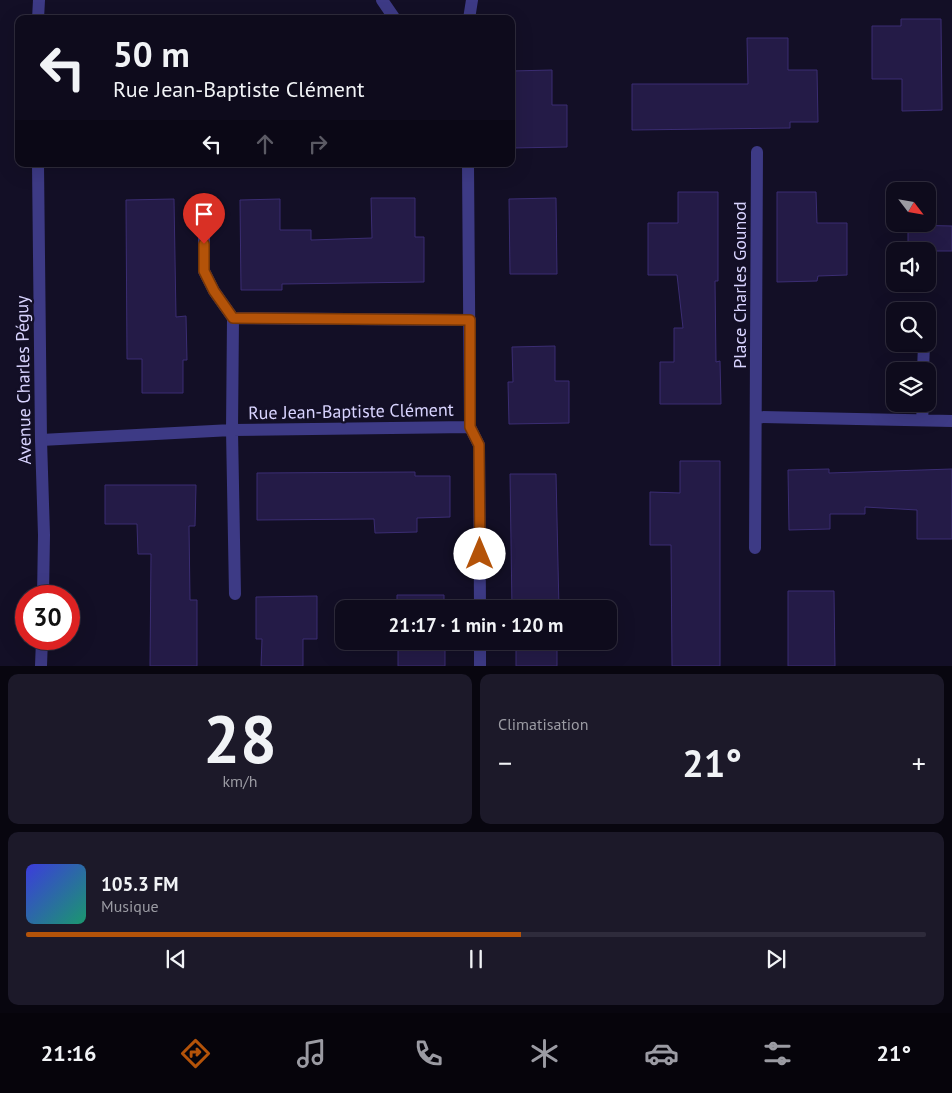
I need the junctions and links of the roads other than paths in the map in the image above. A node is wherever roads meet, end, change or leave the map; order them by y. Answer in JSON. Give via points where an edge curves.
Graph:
{"nodes":[{"id":1,"x":39,"y":0,"type":"edge"},
{"id":2,"x":382,"y":0,"type":"edge"},
{"id":3,"x":472,"y":0,"type":"edge"},
{"id":4,"x":38,"y":15,"type":"edge"},
{"id":5,"x":392,"y":15,"type":"edge"},
{"id":6,"x":470,"y":15,"type":"edge"},
{"id":7,"x":757,"y":152,"type":"dead end"},
{"id":8,"x":38,"y":167,"type":"edge"},
{"id":9,"x":468,"y":167,"type":"edge"},
{"id":10,"x":204,"y":230,"type":"dead end"},
{"id":11,"x":233,"y":318,"type":"junction"},
{"id":12,"x":470,"y":320,"type":"junction"},
{"id":13,"x":922,"y":412,"type":"edge"},
{"id":14,"x":756,"y":417,"type":"junction"},
{"id":15,"x":922,"y":420,"type":"junction"},
{"id":16,"x":952,"y":421,"type":"edge"},
{"id":17,"x":470,"y":427,"type":"junction"},
{"id":18,"x":232,"y":430,"type":"junction"},
{"id":19,"x":41,"y":440,"type":"junction"},
{"id":20,"x":755,"y":548,"type":"dead end"},
{"id":21,"x":43,"y":585,"type":"edge"},
{"id":22,"x":235,"y":594,"type":"dead end"},
{"id":23,"x":480,"y":600,"type":"edge"},
{"id":24,"x":42,"y":650,"type":"edge"},
{"id":25,"x":480,"y":650,"type":"edge"},
{"id":26,"x":41,"y":666,"type":"edge"},
{"id":27,"x":480,"y":666,"type":"edge"}],
"edges":[{"from":1,"to":4,"type":"street"},
{"from":2,"to":5,"type":"street"},
{"from":3,"to":6,"type":"street"},
{"from":7,"to":14,"type":"street","name":"Place Charles Gounod"},
{"from":8,"to":19,"type":"street","name":"Avenue Charles Péguy"},
{"from":9,"to":12,"type":"street","name":"Rue Jean-Baptiste Clément"},
{"from":10,"to":11,"type":"street","via":[[204,271]]},
{"from":11,"to":12,"type":"street"},
{"from":11,"to":18,"type":"street","name":"Rue Jean-Baptiste Clément"},
{"from":12,"to":17,"type":"street","name":"Rue Jean-Baptiste Clément"},
{"from":13,"to":15,"type":"street"},
{"from":14,"to":15,"type":"street"},
{"from":14,"to":20,"type":"street","name":"Place Charles Gounod"},
{"from":15,"to":16,"type":"street"},
{"from":17,"to":18,"type":"street","name":"Rue Jean-Baptiste Clément"},
{"from":17,"to":23,"type":"street","name":"Rue Jean-Baptiste Clément","via":[[479,445]]},
{"from":18,"to":19,"type":"street","name":"Rue Jean-Baptiste Clément"},
{"from":18,"to":22,"type":"street","name":"Rue Jean-Baptiste Clément"},
{"from":19,"to":21,"type":"street","name":"Avenue Charles Péguy"},
{"from":24,"to":26,"type":"street"},
{"from":25,"to":27,"type":"street"}]}
